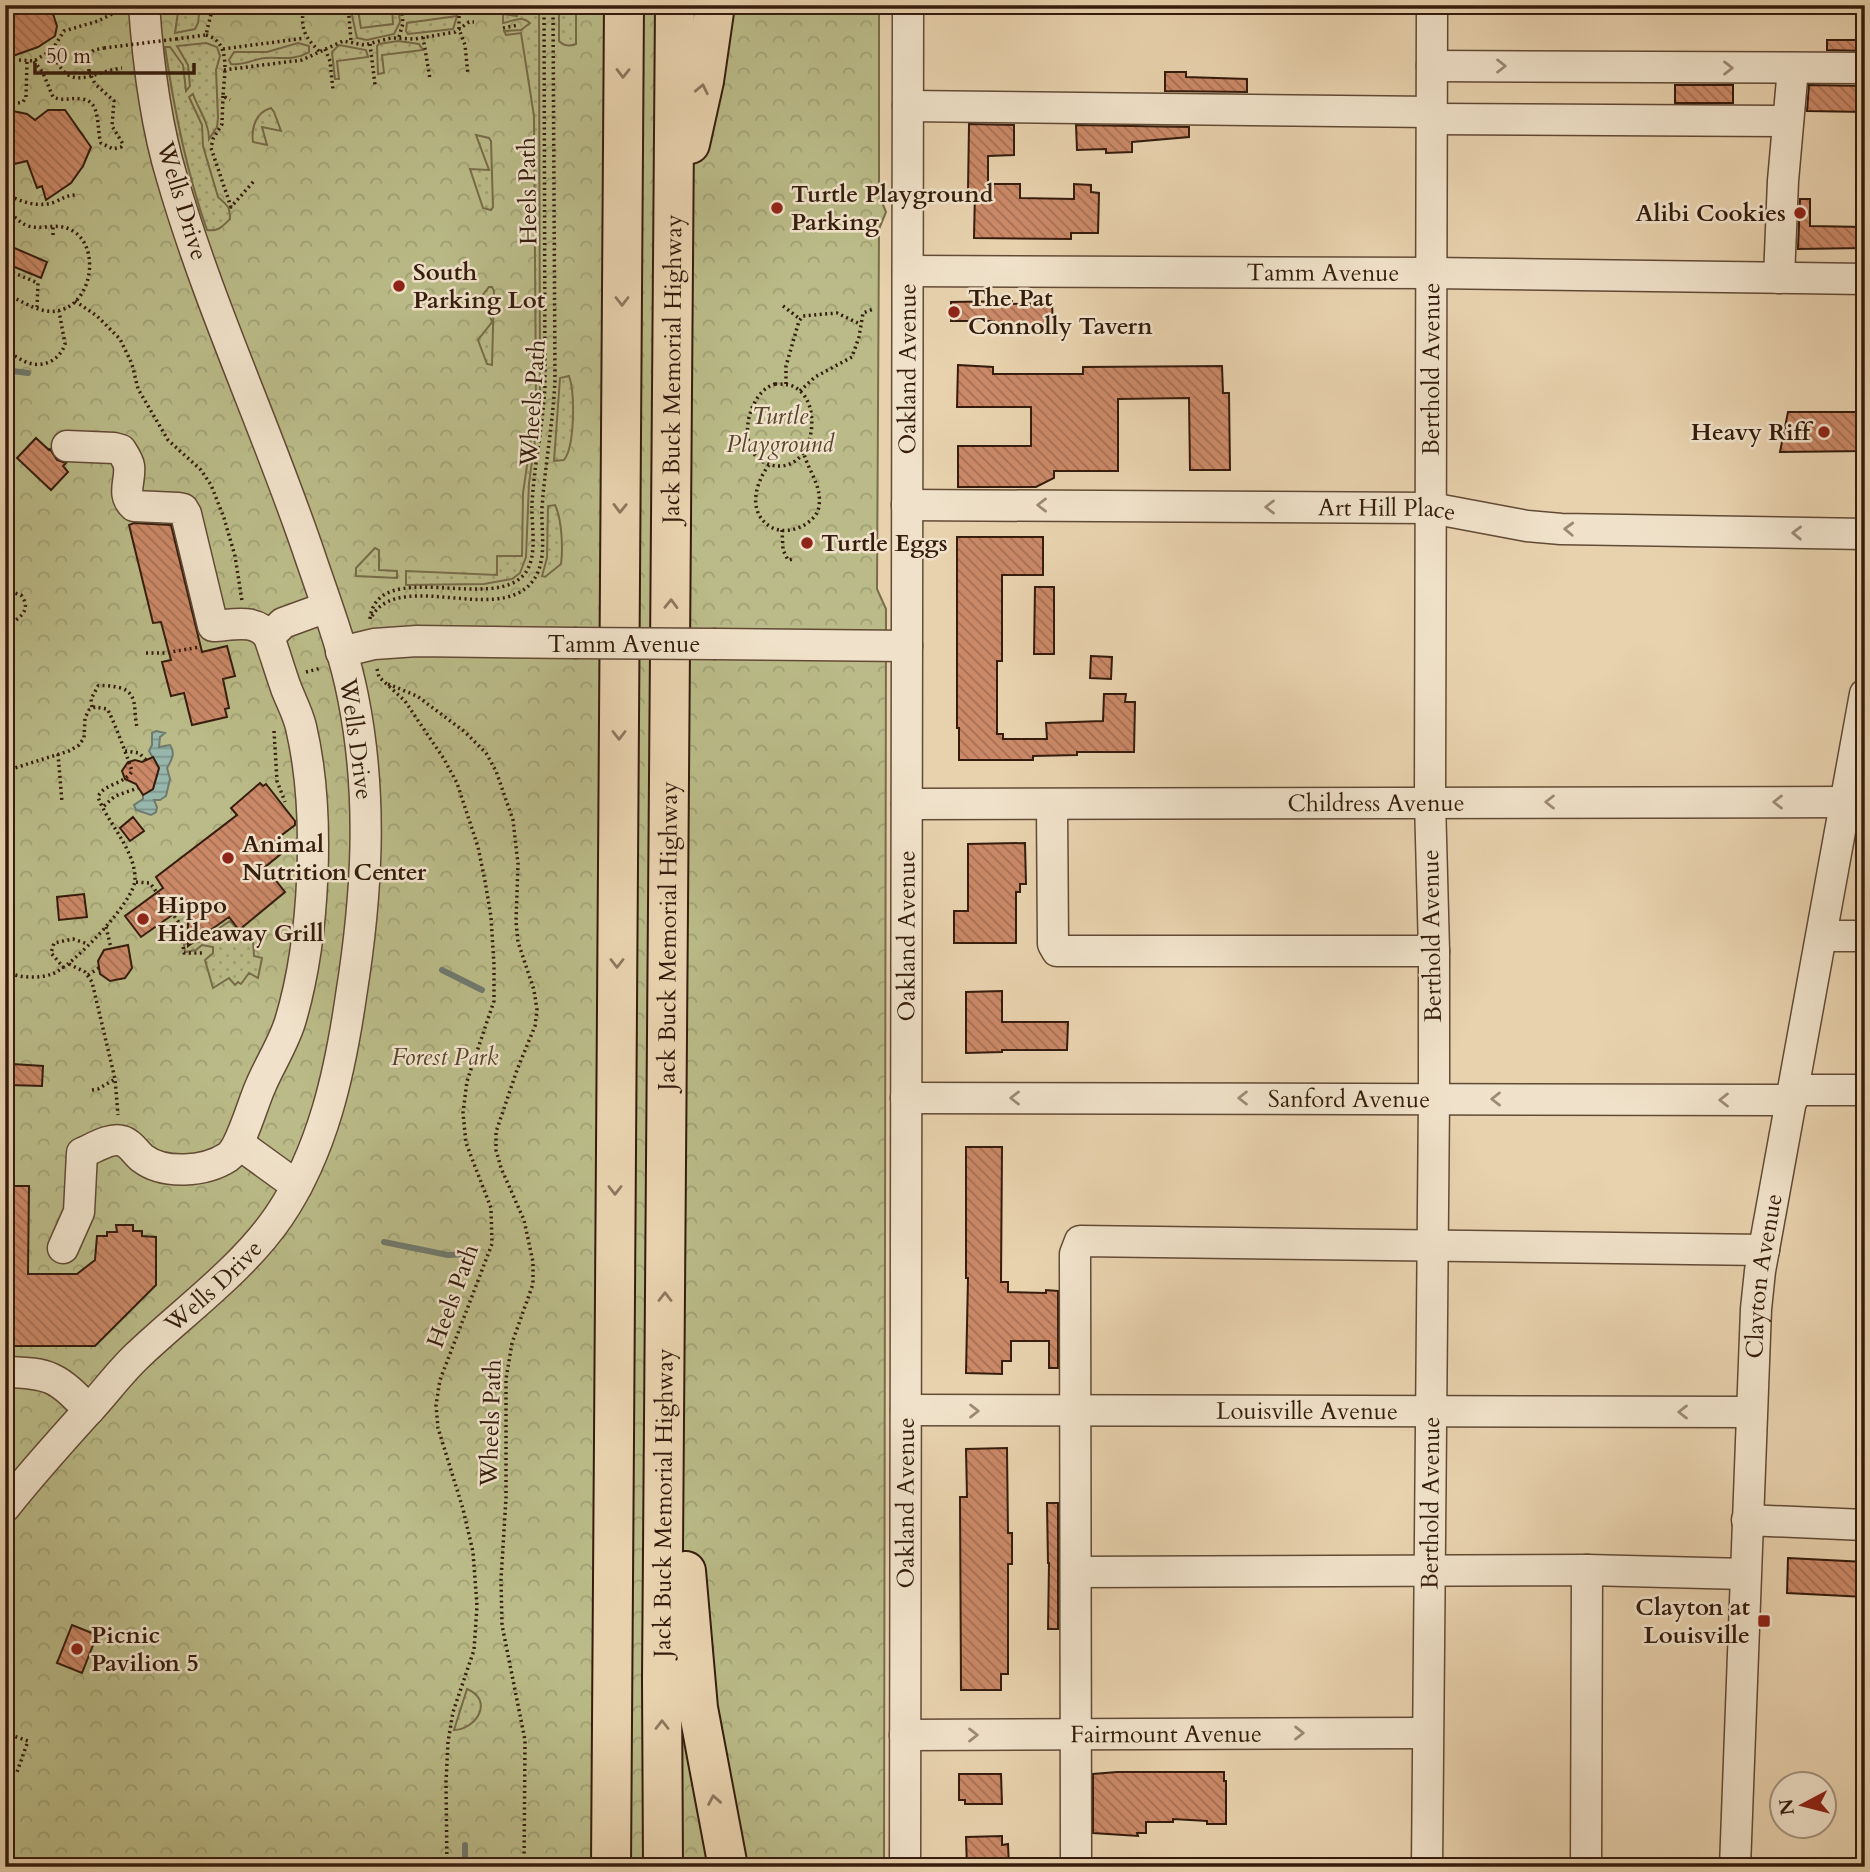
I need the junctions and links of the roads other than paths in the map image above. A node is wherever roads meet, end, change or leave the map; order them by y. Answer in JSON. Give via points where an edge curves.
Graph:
{"nodes":[{"id":1,"x":624,"y":5,"type":"edge"},
{"id":2,"x":675,"y":5,"type":"edge"},
{"id":3,"x":715,"y":5,"type":"edge"},
{"id":4,"x":908,"y":5,"type":"edge"},
{"id":5,"x":1433,"y":5,"type":"edge"},
{"id":6,"x":130,"y":8,"type":"edge"},
{"id":7,"x":1432,"y":66,"type":"junction"},
{"id":8,"x":1793,"y":68,"type":"junction"},
{"id":9,"x":1865,"y":68,"type":"edge"},
{"id":10,"x":908,"y":106,"type":"junction"},
{"id":11,"x":1432,"y":116,"type":"junction"},
{"id":12,"x":1788,"y":121,"type":"junction"},
{"id":13,"x":674,"y":203,"type":"junction"},
{"id":14,"x":908,"y":271,"type":"junction"},
{"id":15,"x":1432,"y":273,"type":"junction"},
{"id":16,"x":1779,"y":278,"type":"junction"},
{"id":17,"x":1865,"y":279,"type":"edge"},
{"id":18,"x":67,"y":446,"type":"dead end"},
{"id":19,"x":907,"y":505,"type":"junction"},
{"id":20,"x":1431,"y":508,"type":"junction"},
{"id":21,"x":1865,"y":534,"type":"edge"},
{"id":22,"x":327,"y":607,"type":"junction"},
{"id":23,"x":270,"y":637,"type":"junction"},
{"id":24,"x":907,"y":646,"type":"junction"},
{"id":25,"x":341,"y":652,"type":"junction"},
{"id":26,"x":1865,"y":694,"type":"edge"},
{"id":27,"x":1430,"y":802,"type":"junction"},
{"id":28,"x":1846,"y":802,"type":"junction"},
{"id":29,"x":907,"y":804,"type":"junction"},
{"id":30,"x":1052,"y":805,"type":"junction"},
{"id":31,"x":1822,"y":936,"type":"junction"},
{"id":32,"x":1865,"y":936,"type":"edge"},
{"id":33,"x":1434,"y":951,"type":"junction"},
{"id":34,"x":1865,"y":1090,"type":"edge"},
{"id":35,"x":1793,"y":1095,"type":"junction"},
{"id":36,"x":906,"y":1098,"type":"junction"},
{"id":37,"x":1434,"y":1098,"type":"junction"},
{"id":38,"x":239,"y":1144,"type":"junction"},
{"id":39,"x":297,"y":1186,"type":"junction"},
{"id":40,"x":1433,"y":1245,"type":"junction"},
{"id":41,"x":63,"y":1248,"type":"dead end"},
{"id":42,"x":1764,"y":1250,"type":"junction"},
{"id":43,"x":664,"y":1365,"type":"junction"},
{"id":44,"x":5,"y":1372,"type":"edge"},
{"id":45,"x":906,"y":1409,"type":"junction"},
{"id":46,"x":89,"y":1410,"type":"junction"},
{"id":47,"x":1077,"y":1412,"type":"junction"},
{"id":48,"x":1432,"y":1412,"type":"junction"},
{"id":49,"x":1751,"y":1412,"type":"junction"},
{"id":50,"x":5,"y":1507,"type":"edge"},
{"id":51,"x":1747,"y":1520,"type":"junction"},
{"id":52,"x":1865,"y":1525,"type":"edge"},
{"id":53,"x":1587,"y":1570,"type":"junction"},
{"id":54,"x":1430,"y":1571,"type":"junction"},
{"id":55,"x":1077,"y":1572,"type":"junction"},
{"id":56,"x":1745,"y":1574,"type":"junction"},
{"id":57,"x":1427,"y":1733,"type":"junction"},
{"id":58,"x":1077,"y":1734,"type":"junction"},
{"id":59,"x":905,"y":1735,"type":"junction"},
{"id":60,"x":611,"y":1867,"type":"edge"},
{"id":61,"x":663,"y":1867,"type":"edge"},
{"id":62,"x":728,"y":1867,"type":"edge"},
{"id":63,"x":905,"y":1867,"type":"edge"},
{"id":64,"x":1076,"y":1867,"type":"edge"},
{"id":65,"x":1427,"y":1867,"type":"edge"},
{"id":66,"x":1586,"y":1867,"type":"edge"},
{"id":67,"x":1735,"y":1867,"type":"edge"}],
"edges":[{"from":1,"to":60,"type":"highway","name":"Jack Buck Memorial Highway","one_way":true},
{"from":2,"to":13,"type":"highway","name":"Jack Buck Memorial Highway"},
{"from":13,"to":3,"type":"highway","one_way":true,"via":[[704,81]]},
{"from":4,"to":10,"type":"street","name":"Oakland Avenue"},
{"from":5,"to":7,"type":"street","name":"Berthold Avenue"},
{"from":6,"to":22,"type":"street","name":"Wells Drive","via":[[149,65],[171,176]]},
{"from":7,"to":8,"type":"street","one_way":true},
{"from":7,"to":11,"type":"street","name":"Berthold Avenue"},
{"from":8,"to":9,"type":"street"},
{"from":8,"to":12,"type":"street"},
{"from":10,"to":11,"type":"street"},
{"from":10,"to":14,"type":"street","name":"Oakland Avenue"},
{"from":11,"to":12,"type":"street"},
{"from":11,"to":15,"type":"street","name":"Berthold Avenue"},
{"from":12,"to":16,"type":"street"},
{"from":43,"to":13,"type":"highway","name":"Jack Buck Memorial Highway","one_way":true},
{"from":14,"to":15,"type":"street","name":"Tamm Avenue"},
{"from":14,"to":19,"type":"street","name":"Oakland Avenue"},
{"from":15,"to":16,"type":"street","name":"Tamm Avenue"},
{"from":15,"to":20,"type":"street","name":"Berthold Avenue"},
{"from":16,"to":17,"type":"street","name":"Tamm Avenue"},
{"from":18,"to":23,"type":"street","via":[[121,450],[129,466],[127,488],[134,506],[178,508],[186,514],[213,626],[253,625]]},
{"from":20,"to":19,"type":"street","name":"Art Hill Place","one_way":true},
{"from":19,"to":24,"type":"street","name":"Oakland Avenue"},
{"from":21,"to":20,"type":"street","name":"Art Hill Place","one_way":true,"via":[[1562,529]]},
{"from":20,"to":27,"type":"street","name":"Berthold Avenue"},
{"from":22,"to":23,"type":"street","via":[[283,623]]},
{"from":22,"to":25,"type":"street","name":"Wells Drive"},
{"from":23,"to":38,"type":"street","via":[[301,724],[309,764],[314,813],[310,889],[299,984],[289,1026]]},
{"from":24,"to":25,"type":"street","name":"Tamm Avenue","bridge":true,"via":[[393,642]]},
{"from":24,"to":29,"type":"street","name":"Oakland Avenue"},
{"from":25,"to":39,"type":"street","name":"Wells Drive","via":[[353,694],[364,771],[364,903],[331,1101]]},
{"from":26,"to":28,"type":"street","name":"Clayton Avenue"},
{"from":28,"to":27,"type":"street","name":"Childress Avenue","one_way":true},
{"from":27,"to":30,"type":"street","name":"Childress Avenue"},
{"from":27,"to":33,"type":"street","name":"Berthold Avenue"},
{"from":28,"to":31,"type":"street","name":"Clayton Avenue"},
{"from":29,"to":30,"type":"street","name":"Childress Avenue"},
{"from":29,"to":36,"type":"street","name":"Oakland Avenue"},
{"from":30,"to":33,"type":"street","via":[[1053,944],[1057,951]]},
{"from":31,"to":32,"type":"street"},
{"from":31,"to":35,"type":"street","name":"Clayton Avenue"},
{"from":33,"to":37,"type":"street","name":"Berthold Avenue"},
{"from":34,"to":35,"type":"street","name":"Sanford Avenue"},
{"from":35,"to":37,"type":"street","name":"Sanford Avenue","one_way":true},
{"from":35,"to":42,"type":"street","name":"Clayton Avenue"},
{"from":37,"to":36,"type":"street","name":"Sanford Avenue","one_way":true},
{"from":36,"to":45,"type":"street","name":"Oakland Avenue"},
{"from":37,"to":40,"type":"street","name":"Berthold Avenue"},
{"from":38,"to":39,"type":"street"},
{"from":38,"to":41,"type":"street","via":[[213,1164],[166,1169],[117,1140],[82,1153],[79,1212]]},
{"from":39,"to":46,"type":"street","name":"Wells Drive","via":[[257,1243],[133,1359]]},
{"from":40,"to":42,"type":"street"},
{"from":40,"to":47,"type":"street","via":[[1080,1241],[1075,1254]]},
{"from":40,"to":48,"type":"street","name":"Berthold Avenue"},
{"from":42,"to":49,"type":"street","name":"Clayton Avenue"},
{"from":61,"to":43,"type":"highway","name":"Jack Buck Memorial Highway","one_way":true},
{"from":62,"to":43,"type":"highway","one_way":true,"via":[[698,1708],[677,1446]]},
{"from":44,"to":46,"type":"street","via":[[38,1373],[58,1381]]},
{"from":45,"to":47,"type":"street","name":"Louisville Avenue","one_way":true},
{"from":45,"to":59,"type":"street","name":"Oakland Avenue"},
{"from":46,"to":50,"type":"street","name":"Wells Drive"},
{"from":47,"to":48,"type":"street","name":"Louisville Avenue"},
{"from":47,"to":55,"type":"street"},
{"from":49,"to":48,"type":"street","name":"Louisville Avenue","one_way":true},
{"from":48,"to":54,"type":"street","name":"Berthold Avenue"},
{"from":49,"to":51,"type":"street","name":"Clayton Avenue"},
{"from":51,"to":52,"type":"street"},
{"from":51,"to":56,"type":"street","name":"Clayton Avenue"},
{"from":53,"to":54,"type":"street"},
{"from":53,"to":56,"type":"street"},
{"from":53,"to":66,"type":"street"},
{"from":54,"to":55,"type":"street"},
{"from":54,"to":57,"type":"street","name":"Berthold Avenue"},
{"from":55,"to":58,"type":"street"},
{"from":56,"to":67,"type":"street","name":"Clayton Avenue"},
{"from":58,"to":57,"type":"street","name":"Fairmount Avenue","one_way":true},
{"from":57,"to":65,"type":"street","name":"Berthold Avenue"},
{"from":59,"to":58,"type":"street","name":"Fairmount Avenue","one_way":true},
{"from":58,"to":64,"type":"street"},
{"from":59,"to":63,"type":"street","name":"Oakland Avenue"}]}
